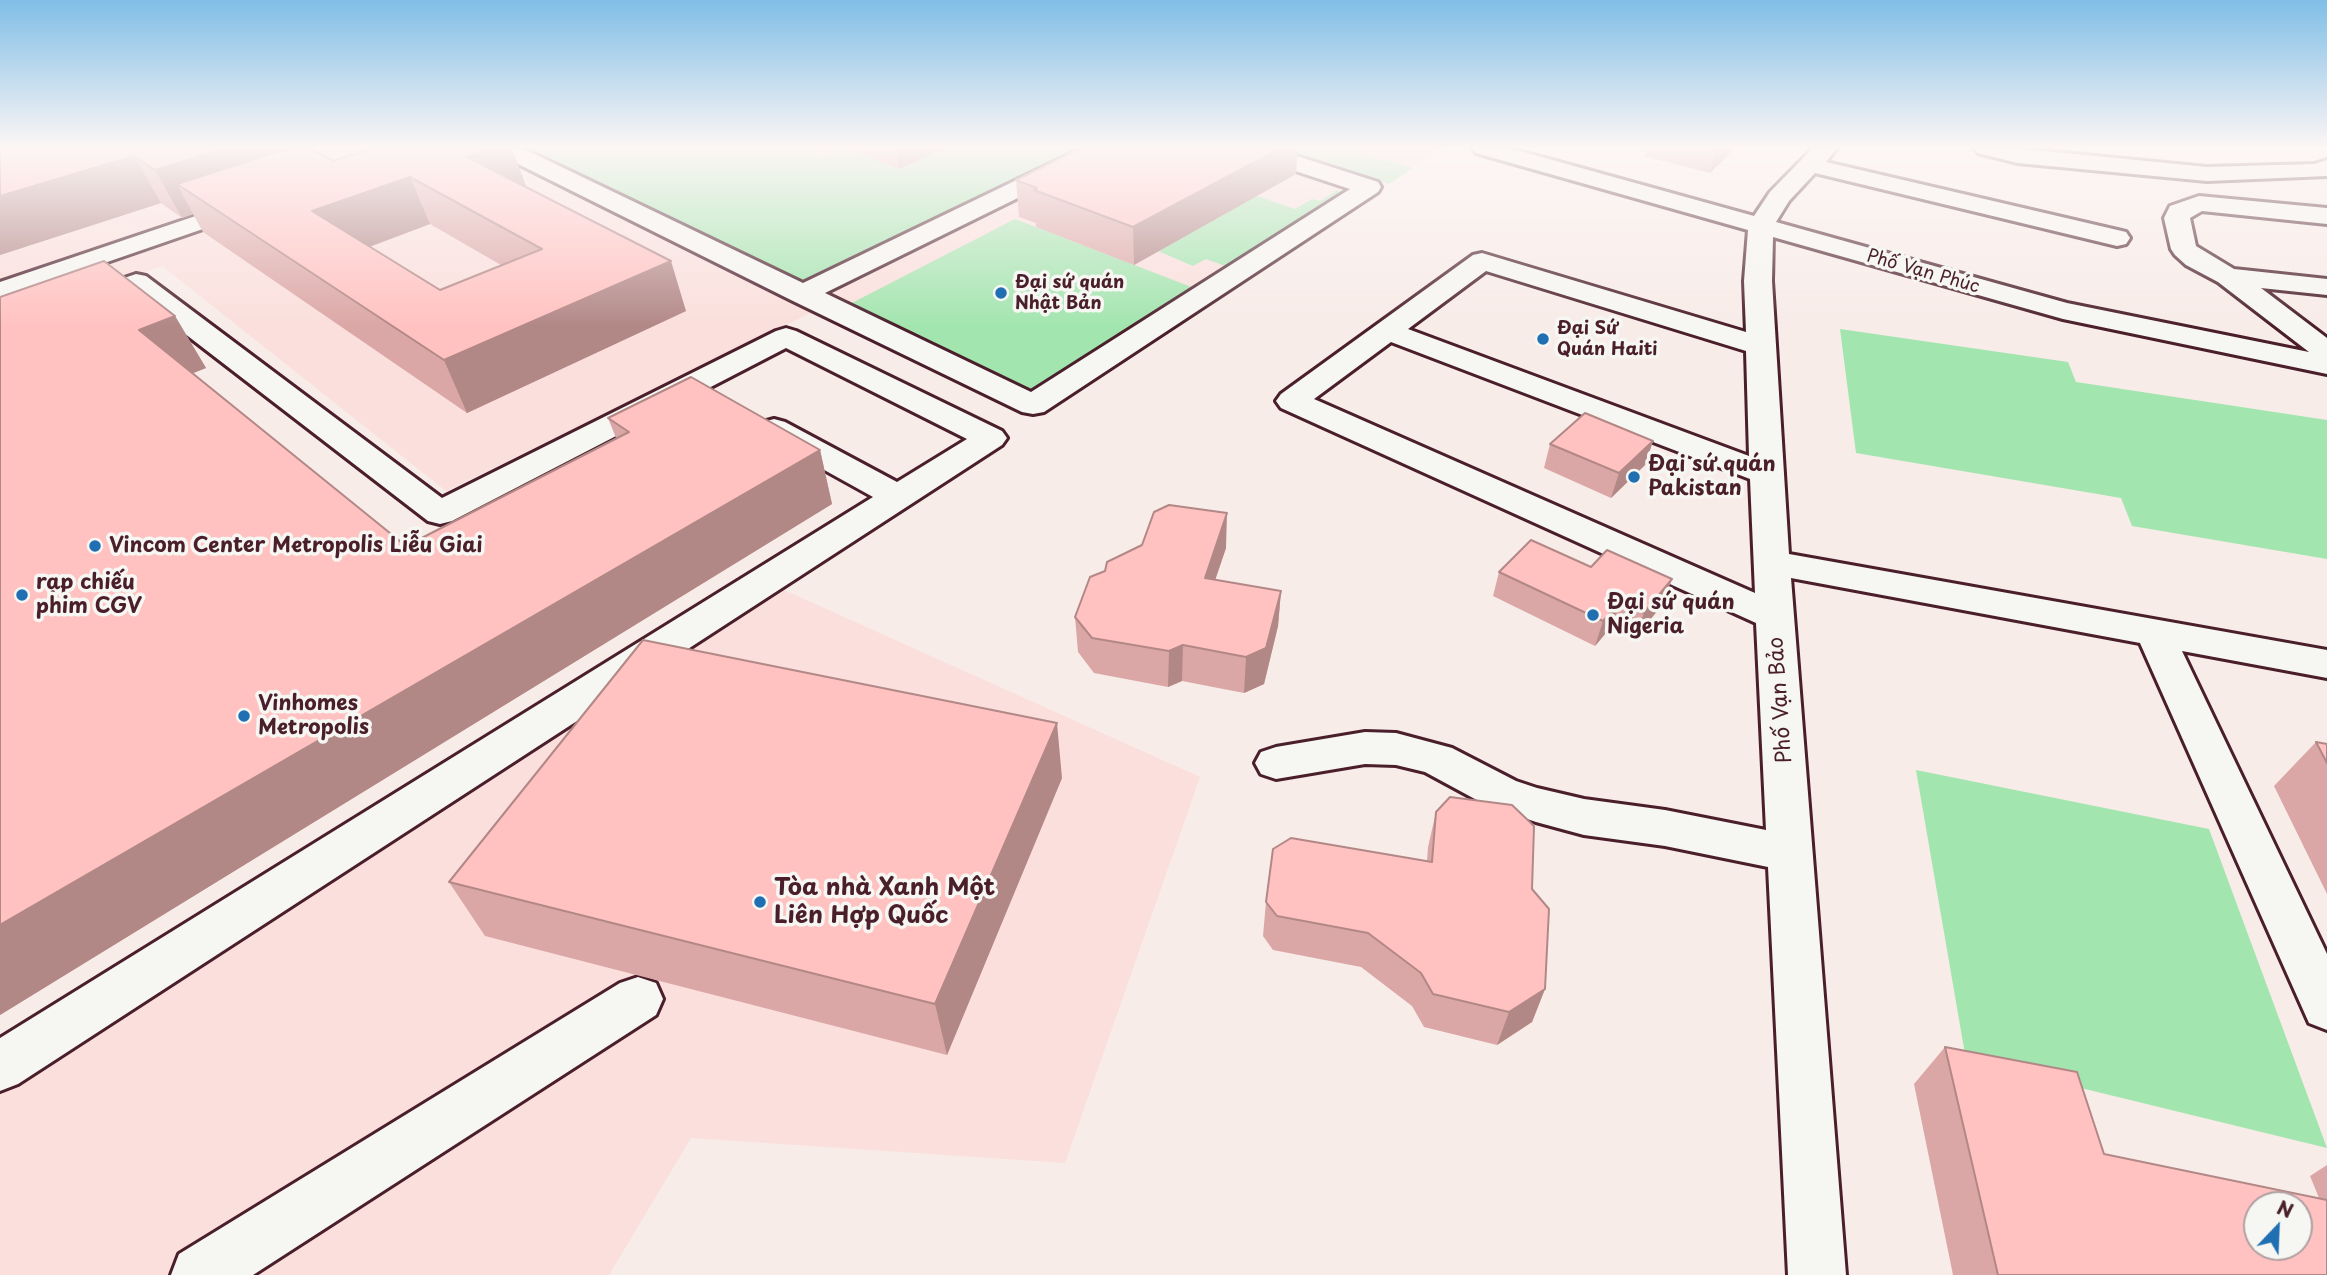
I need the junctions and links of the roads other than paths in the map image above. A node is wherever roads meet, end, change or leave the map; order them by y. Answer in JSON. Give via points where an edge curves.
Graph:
{"nodes":[{"id":1,"x":243,"y":208,"type":"edge"},
{"id":2,"x":626,"y":208,"type":"edge"},
{"id":3,"x":978,"y":208,"type":"edge"},
{"id":4,"x":1337,"y":208,"type":"edge"},
{"id":5,"x":1697,"y":208,"type":"edge"},
{"id":6,"x":1772,"y":208,"type":"edge"},
{"id":7,"x":2004,"y":208,"type":"edge"},
{"id":8,"x":2188,"y":208,"type":"edge"},
{"id":9,"x":2243,"y":208,"type":"edge"},
{"id":10,"x":2327,"y":216,"type":"edge"},
{"id":11,"x":1760,"y":225,"type":"junction"},
{"id":12,"x":2117,"y":239,"type":"dead end"},
{"id":13,"x":2228,"y":276,"type":"junction"},
{"id":14,"x":2327,"y":287,"type":"edge"},
{"id":15,"x":0,"y":290,"type":"edge"},
{"id":16,"x":802,"y":293,"type":"junction"},
{"id":17,"x":0,"y":330,"type":"edge"},
{"id":18,"x":1388,"y":331,"type":"junction"},
{"id":19,"x":1760,"y":346,"type":"junction"},
{"id":20,"x":2327,"y":352,"type":"edge"},
{"id":21,"x":2327,"y":365,"type":"edge"},
{"id":22,"x":692,"y":385,"type":"junction"},
{"id":23,"x":1766,"y":474,"type":"junction"},
{"id":24,"x":899,"y":497,"type":"junction"},
{"id":25,"x":1772,"y":564,"type":"junction"},
{"id":26,"x":1776,"y":617,"type":"junction"},
{"id":27,"x":2155,"y":634,"type":"junction"},
{"id":28,"x":2327,"y":664,"type":"edge"},
{"id":29,"x":1276,"y":763,"type":"dead end"},
{"id":30,"x":1791,"y":853,"type":"junction"},
{"id":31,"x":638,"y":999,"type":"dead end"},
{"id":32,"x":2327,"y":1007,"type":"edge"},
{"id":33,"x":0,"y":1067,"type":"edge"},
{"id":34,"x":200,"y":1275,"type":"edge"},
{"id":35,"x":1817,"y":1275,"type":"edge"}],
"edges":[{"from":1,"to":15,"type":"street"},
{"from":2,"to":16,"type":"street"},
{"from":3,"to":16,"type":"street"},
{"from":4,"to":16,"type":"street","via":[[1033,404]]},
{"from":5,"to":11,"type":"street","name":"Phố Vạn Phúc"},
{"from":6,"to":11,"type":"street"},
{"from":7,"to":12,"type":"street"},
{"from":8,"to":13,"type":"street","via":[[2179,211],[2177,218],[2183,249]]},
{"from":9,"to":10,"type":"street"},
{"from":11,"to":19,"type":"street","name":"Phố Vạn Bảo"},
{"from":11,"to":21,"type":"street","name":"Phố Vạn Phúc","via":[[2063,311]]},
{"from":13,"to":14,"type":"street"},
{"from":13,"to":20,"type":"street"},
{"from":17,"to":22,"type":"street","via":[[136,282],[440,513]]},
{"from":18,"to":19,"type":"street","via":[[1482,261]]},
{"from":18,"to":23,"type":"street"},
{"from":18,"to":26,"type":"street","via":[[1292,401]]},
{"from":19,"to":23,"type":"street","name":"Phố Vạn Bảo"},
{"from":22,"to":24,"type":"street"},
{"from":22,"to":24,"type":"street","via":[[786,337],[991,438]]},
{"from":23,"to":25,"type":"street","name":"Phố Vạn Bảo"},
{"from":24,"to":33,"type":"street"},
{"from":25,"to":26,"type":"street","name":"Phố Vạn Bảo"},
{"from":25,"to":27,"type":"street"},
{"from":26,"to":30,"type":"street","name":"Phố Vạn Bảo"},
{"from":27,"to":28,"type":"street"},
{"from":27,"to":32,"type":"street"},
{"from":29,"to":30,"type":"street","via":[[1365,748],[1396,749],[1437,759],[1501,793],[1536,805]]},
{"from":30,"to":35,"type":"street","name":"Phố Vạn Bảo"},
{"from":31,"to":34,"type":"street"}]}
